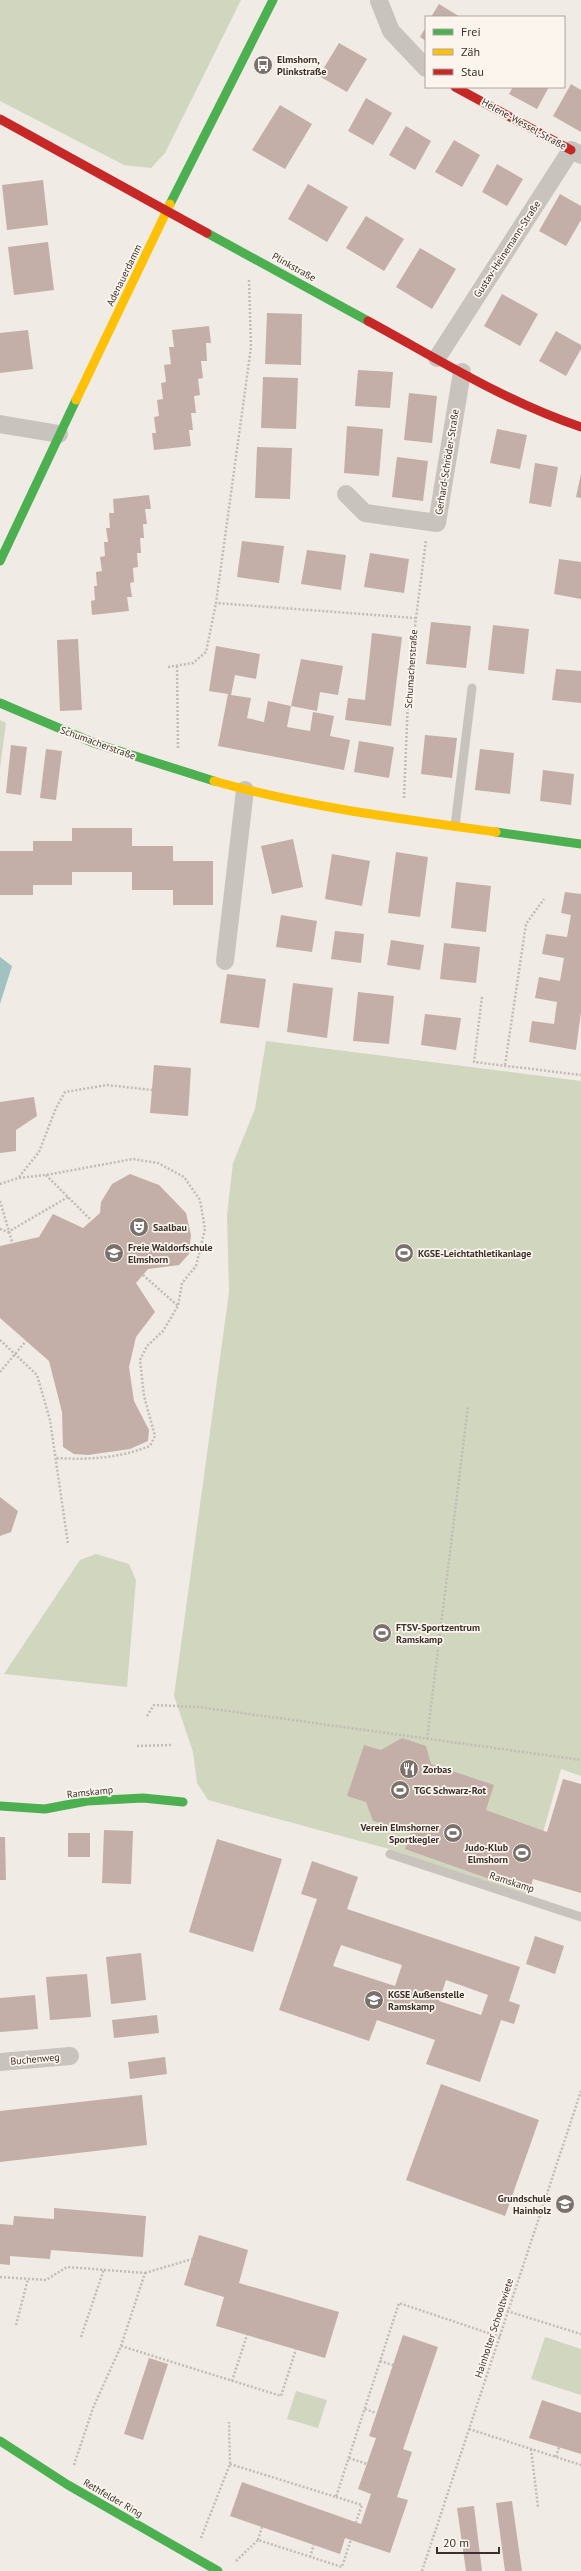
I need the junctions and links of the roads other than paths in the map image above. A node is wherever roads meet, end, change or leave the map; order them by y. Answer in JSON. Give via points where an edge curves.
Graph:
{"nodes":[{"id":1,"x":273,"y":0,"type":"edge"},
{"id":2,"x":379,"y":1,"type":"edge"},
{"id":3,"x":425,"y":67,"type":"edge"},
{"id":4,"x":458,"y":88,"type":"edge"},
{"id":5,"x":0,"y":119,"type":"edge"},
{"id":6,"x":576,"y":153,"type":"edge"},
{"id":7,"x":168,"y":210,"type":"junction"},
{"id":8,"x":437,"y":358,"type":"junction"},
{"id":9,"x":462,"y":372,"type":"junction"},
{"id":10,"x":0,"y":424,"type":"edge"},
{"id":11,"x":581,"y":427,"type":"edge"},
{"id":12,"x":59,"y":434,"type":"junction"},
{"id":13,"x":346,"y":494,"type":"dead end"},
{"id":14,"x":0,"y":561,"type":"edge"},
{"id":15,"x":472,"y":688,"type":"dead end"},
{"id":16,"x":0,"y":703,"type":"edge"},
{"id":17,"x":245,"y":790,"type":"junction"},
{"id":18,"x":455,"y":826,"type":"junction"},
{"id":19,"x":581,"y":844,"type":"edge"},
{"id":20,"x":225,"y":961,"type":"dead end"},
{"id":21,"x":183,"y":1802,"type":"dead end"},
{"id":22,"x":0,"y":1806,"type":"edge"},
{"id":23,"x":390,"y":1854,"type":"dead end"},
{"id":24,"x":581,"y":1917,"type":"edge"},
{"id":25,"x":70,"y":2056,"type":"dead end"},
{"id":26,"x":0,"y":2062,"type":"edge"},
{"id":27,"x":0,"y":2441,"type":"edge"},
{"id":28,"x":218,"y":2571,"type":"edge"}],
"edges":[{"from":1,"to":7,"type":"street","name":"Adenauerdamm","via":[[192,157]]},
{"from":2,"to":3,"type":"street","via":[[391,31]]},
{"from":4,"to":6,"type":"street","name":"Helene-Wessel-Straße"},
{"from":5,"to":7,"type":"street","name":"Plinkstraße"},
{"from":6,"to":8,"type":"street","name":"Gustav-Heinemann-Straße"},
{"from":7,"to":8,"type":"street","name":"Plinkstraße"},
{"from":7,"to":12,"type":"street","name":"Adenauerdamm"},
{"from":8,"to":9,"type":"street","name":"Plinkstraße"},
{"from":9,"to":11,"type":"street","name":"Plinkstraße","via":[[512,399],[551,417]]},
{"from":9,"to":13,"type":"street","name":"Gerhard-Schröder-Straße","via":[[437,524],[365,513]]},
{"from":10,"to":12,"type":"street"},
{"from":12,"to":14,"type":"street","name":"Adenauerdamm"},
{"from":15,"to":18,"type":"lane"},
{"from":16,"to":17,"type":"street","name":"Schumacherstraße","via":[[63,731],[178,771]]},
{"from":17,"to":18,"type":"street","name":"Schumacherstraße","via":[[402,819]]},
{"from":17,"to":20,"type":"street"},
{"from":18,"to":19,"type":"street","name":"Schumacherstraße"},
{"from":21,"to":22,"type":"street","name":"Ramskamp","via":[[143,1798],[87,1801],[45,1809]]},
{"from":23,"to":24,"type":"lane","name":"Ramskamp"},
{"from":25,"to":26,"type":"street","name":"Buchenweg"},
{"from":27,"to":28,"type":"street","name":"Rethfelder Ring","via":[[68,2485]]}]}
